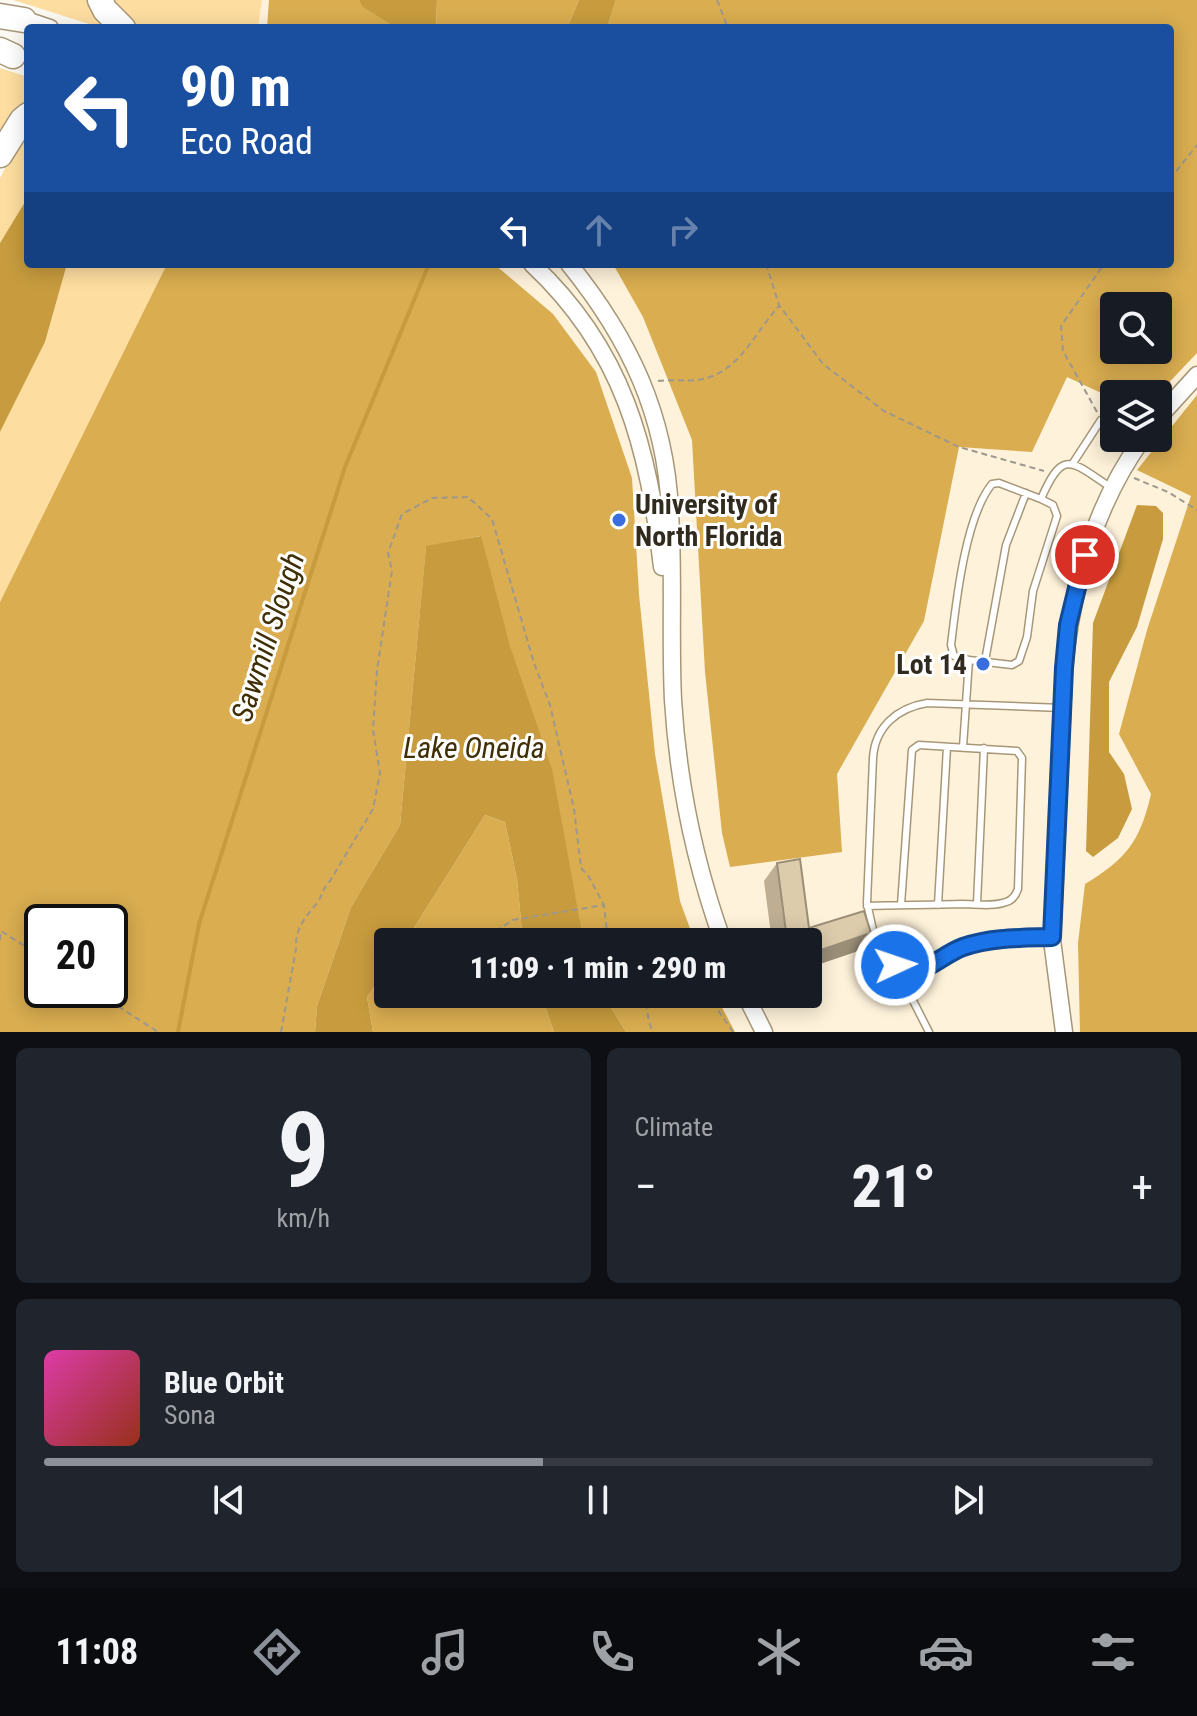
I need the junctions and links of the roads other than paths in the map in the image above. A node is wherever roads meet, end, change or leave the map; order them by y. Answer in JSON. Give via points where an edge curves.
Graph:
{"nodes":[{"id":1,"x":100,"y":0,"type":"edge"},
{"id":2,"x":8,"y":16,"type":"edge"},
{"id":3,"x":36,"y":24,"type":"edge"},
{"id":4,"x":120,"y":24,"type":"edge"},
{"id":5,"x":24,"y":118,"type":"edge"},
{"id":6,"x":0,"y":155,"type":"edge"},
{"id":7,"x":536,"y":268,"type":"edge"},
{"id":8,"x":572,"y":268,"type":"edge"},
{"id":9,"x":1197,"y":375,"type":"edge"},
{"id":10,"x":1172,"y":403,"type":"edge"},
{"id":11,"x":1100,"y":422,"type":"edge"},
{"id":12,"x":1134,"y":452,"type":"edge"},
{"id":13,"x":1073,"y":463,"type":"junction"},
{"id":14,"x":1113,"y":489,"type":"junction"},
{"id":15,"x":1026,"y":493,"type":"junction"},
{"id":16,"x":1041,"y":499,"type":"junction"},
{"id":17,"x":670,"y":640,"type":"junction"},
{"id":18,"x":969,"y":660,"type":"junction"},
{"id":19,"x":985,"y":661,"type":"junction"},
{"id":20,"x":966,"y":706,"type":"junction"},
{"id":21,"x":1062,"y":708,"type":"junction"},
{"id":22,"x":947,"y":747,"type":"junction"},
{"id":23,"x":963,"y":747,"type":"junction"},
{"id":24,"x":984,"y":748,"type":"junction"},
{"id":25,"x":977,"y":904,"type":"junction"},
{"id":26,"x":901,"y":905,"type":"junction"},
{"id":27,"x":938,"y":905,"type":"junction"},
{"id":28,"x":867,"y":906,"type":"junction"},
{"id":29,"x":718,"y":928,"type":"edge"},
{"id":30,"x":1052,"y":937,"type":"junction"},
{"id":31,"x":905,"y":972,"type":"junction"},
{"id":32,"x":752,"y":1008,"type":"edge"},
{"id":33,"x":764,"y":1032,"type":"edge"},
{"id":34,"x":929,"y":1032,"type":"edge"},
{"id":35,"x":1064,"y":1032,"type":"edge"}],
"edges":[{"from":1,"to":4,"type":"highway"},
{"from":2,"to":3,"type":"street"},
{"from":5,"to":6,"type":"highway"},
{"from":7,"to":17,"type":"street","via":[[591,332],[627,400],[653,496]]},
{"from":8,"to":17,"type":"street","via":[[626,345],[659,434],[671,512]]},
{"from":9,"to":10,"type":"street"},
{"from":11,"to":13,"type":"lane"},
{"from":12,"to":14,"type":"street"},
{"from":13,"to":14,"type":"lane"},
{"from":13,"to":16,"type":"lane","via":[[1053,474]]},
{"from":14,"to":21,"type":"street","via":[[1076,587]]},
{"from":15,"to":16,"type":"lane"},
{"from":15,"to":18,"type":"lane","via":[[992,484],[976,516],[950,651]]},
{"from":15,"to":19,"type":"lane","via":[[1006,545]]},
{"from":16,"to":19,"type":"lane","via":[[1053,505],[1057,516],[1033,591],[1024,652],[1012,665]]},
{"from":17,"to":29,"type":"street","via":[[689,824]]},
{"from":18,"to":19,"type":"lane"},
{"from":18,"to":20,"type":"lane"},
{"from":20,"to":21,"type":"lane"},
{"from":20,"to":23,"type":"lane"},
{"from":20,"to":28,"type":"lane","via":[[911,706],[885,724],[874,743]]},
{"from":21,"to":30,"type":"street"},
{"from":22,"to":23,"type":"lane"},
{"from":22,"to":26,"type":"lane","via":[[919,745],[910,752]]},
{"from":22,"to":27,"type":"lane"},
{"from":23,"to":24,"type":"lane"},
{"from":24,"to":25,"type":"lane"},
{"from":24,"to":25,"type":"lane","via":[[1014,749],[1022,758],[1018,889],[1009,901]]},
{"from":25,"to":27,"type":"lane"},
{"from":26,"to":27,"type":"lane"},
{"from":26,"to":28,"type":"lane"},
{"from":28,"to":31,"type":"lane","via":[[881,948]]},
{"from":30,"to":31,"type":"lane","via":[[962,947],[916,972]]},
{"from":30,"to":35,"type":"street"},
{"from":31,"to":34,"type":"lane","via":[[905,985]]},
{"from":32,"to":33,"type":"street"}]}
